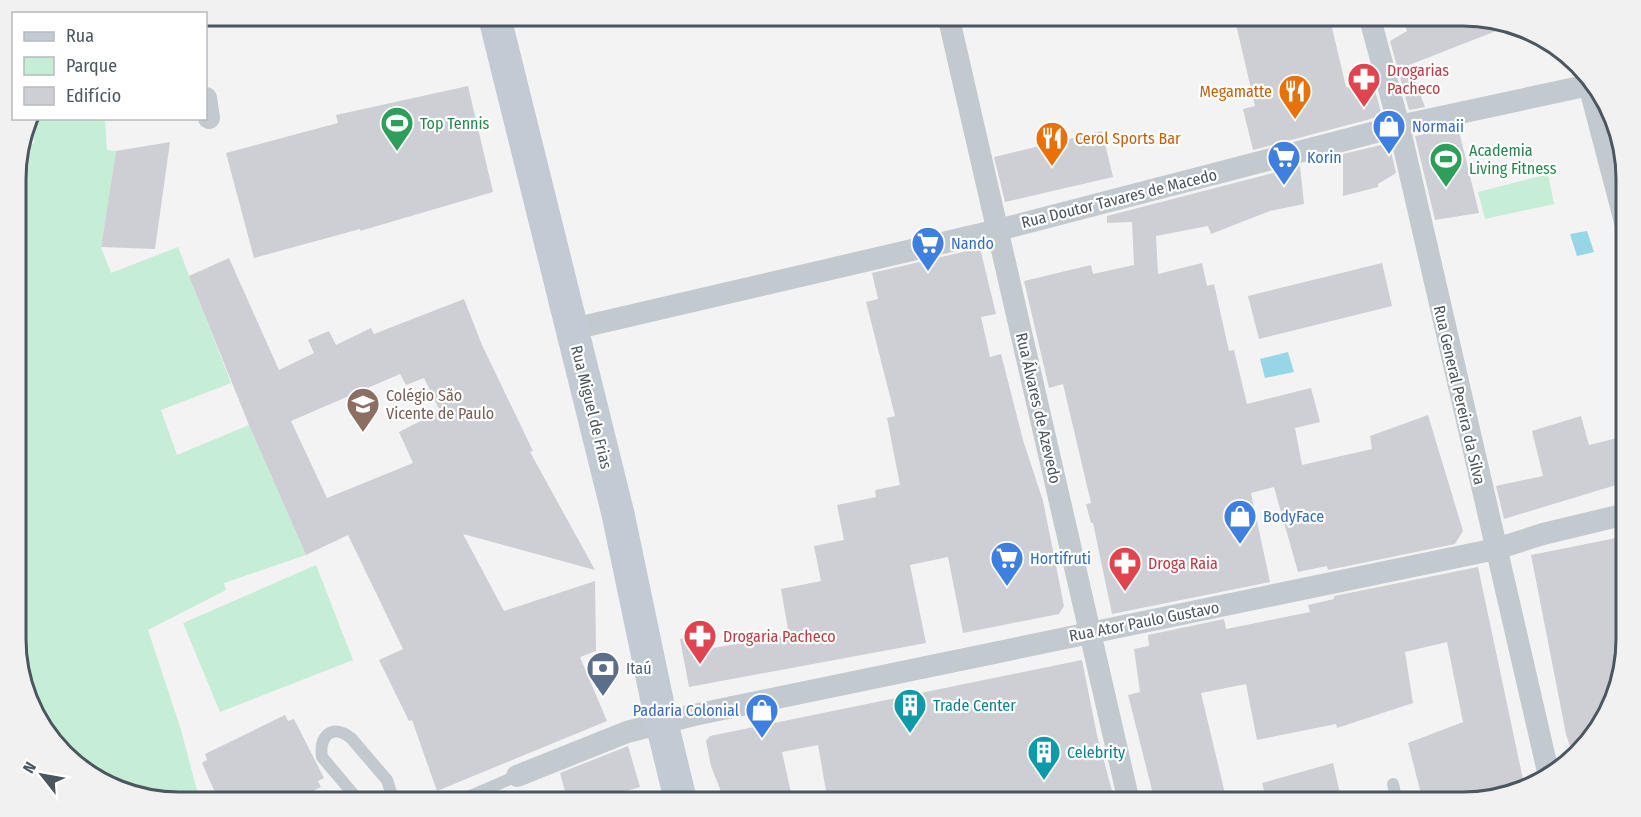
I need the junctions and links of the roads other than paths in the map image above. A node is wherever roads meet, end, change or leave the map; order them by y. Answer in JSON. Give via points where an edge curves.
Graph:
{"nodes":[{"id":1,"x":497,"y":26,"type":"edge"},
{"id":2,"x":951,"y":26,"type":"edge"},
{"id":3,"x":1372,"y":26,"type":"edge"},
{"id":4,"x":1585,"y":86,"type":"edge"},
{"id":5,"x":1597,"y":106,"type":"edge"},
{"id":6,"x":1399,"y":126,"type":"junction"},
{"id":7,"x":1616,"y":185,"type":"edge"},
{"id":8,"x":998,"y":230,"type":"junction"},
{"id":9,"x":573,"y":329,"type":"junction"},
{"id":10,"x":1616,"y":516,"type":"edge"},
{"id":11,"x":1496,"y":549,"type":"junction"},
{"id":12,"x":1091,"y":632,"type":"junction"},
{"id":13,"x":662,"y":724,"type":"junction"},
{"id":14,"x":1546,"y":767,"type":"edge"},
{"id":15,"x":517,"y":776,"type":"joint"},
{"id":16,"x":1393,"y":784,"type":"dead end"},
{"id":17,"x":1127,"y":791,"type":"edge"},
{"id":18,"x":1395,"y":791,"type":"edge"},
{"id":19,"x":351,"y":792,"type":"edge"},
{"id":20,"x":391,"y":792,"type":"edge"},
{"id":21,"x":480,"y":792,"type":"edge"},
{"id":22,"x":678,"y":792,"type":"edge"}],
"edges":[{"from":1,"to":9,"type":"main road","name":"Rua Miguel de Frias"},
{"from":2,"to":8,"type":"street","name":"Rua Álvares de Azevedo"},
{"from":3,"to":6,"type":"street","name":"Rua General Pereira da Silva"},
{"from":4,"to":6,"type":"street","name":"Rua Doutor Tavares de Macedo"},
{"from":5,"to":7,"type":"street"},
{"from":6,"to":8,"type":"street","name":"Rua Doutor Tavares de Macedo"},
{"from":6,"to":11,"type":"street","name":"Rua General Pereira da Silva"},
{"from":8,"to":9,"type":"street","name":"Rua Doutor Tavares de Macedo"},
{"from":8,"to":12,"type":"street","name":"Rua Álvares de Azevedo"},
{"from":9,"to":13,"type":"main road","name":"Rua Miguel de Frias","via":[[618,514]]},
{"from":10,"to":11,"type":"street","name":"Rua Ator Paulo Gustavo"},
{"from":11,"to":12,"type":"street","name":"Rua Ator Paulo Gustavo"},
{"from":11,"to":14,"type":"street","name":"Rua General Pereira da Silva"},
{"from":12,"to":13,"type":"street","name":"Rua Ator Paulo Gustavo"},
{"from":12,"to":17,"type":"street","name":"Rua Álvares de Azevedo"},
{"from":13,"to":15,"type":"street","name":"Rua Ator Paulo Gustavo","via":[[627,732]]},
{"from":13,"to":22,"type":"main road","name":"Rua Miguel de Frias"},
{"from":15,"to":21,"type":"lane"},
{"from":16,"to":18,"type":"lane"},
{"from":19,"to":20,"type":"lane","via":[[322,757],[322,741],[332,732],[351,738],[387,780]]}]}
